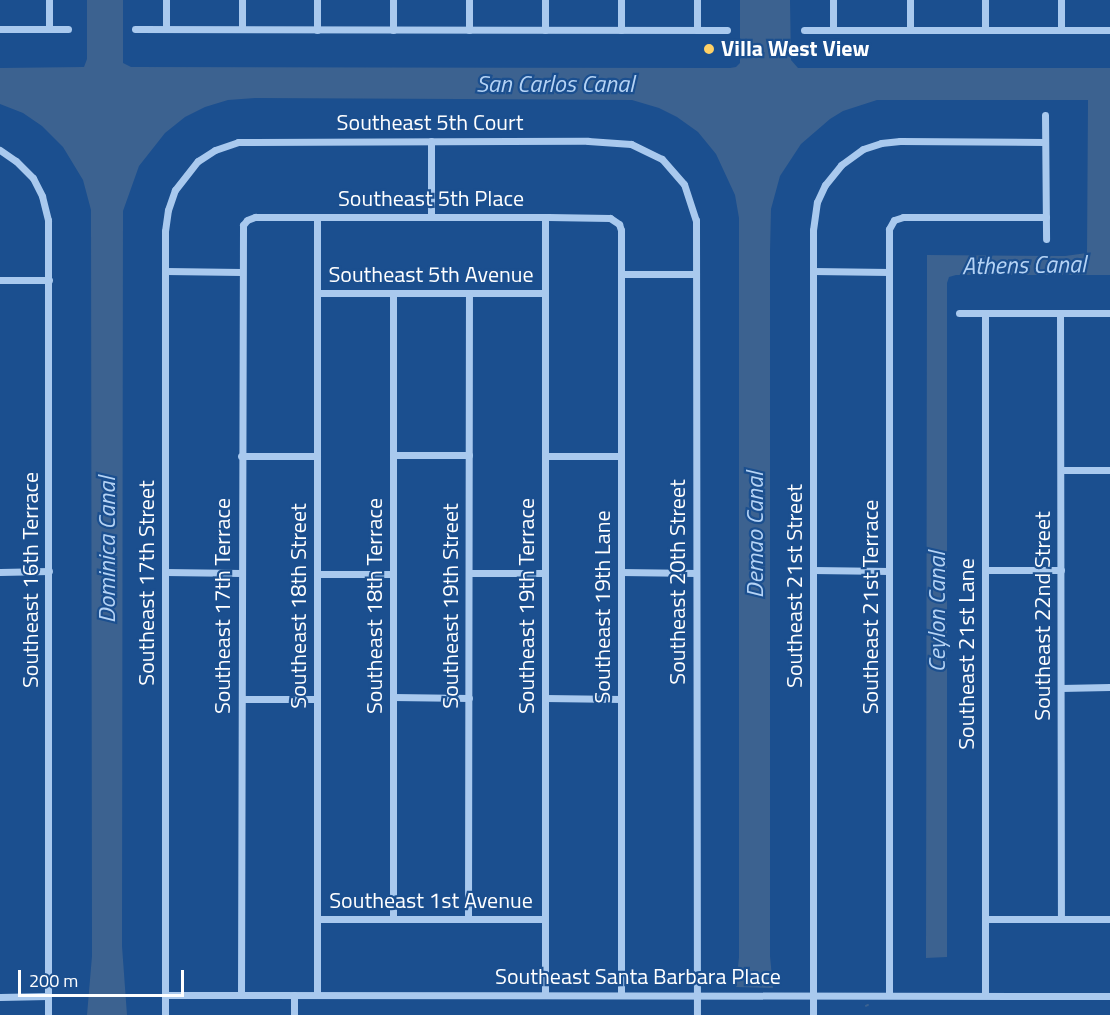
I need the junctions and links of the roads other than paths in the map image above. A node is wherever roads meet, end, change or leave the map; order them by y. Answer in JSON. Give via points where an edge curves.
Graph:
{"nodes":[{"id":1,"x":49,"y":0,"type":"edge"},
{"id":2,"x":166,"y":0,"type":"edge"},
{"id":3,"x":242,"y":0,"type":"edge"},
{"id":4,"x":317,"y":0,"type":"edge"},
{"id":5,"x":393,"y":0,"type":"edge"},
{"id":6,"x":469,"y":0,"type":"edge"},
{"id":7,"x":545,"y":0,"type":"edge"},
{"id":8,"x":621,"y":0,"type":"edge"},
{"id":9,"x":697,"y":0,"type":"edge"},
{"id":10,"x":833,"y":0,"type":"edge"},
{"id":11,"x":910,"y":0,"type":"edge"},
{"id":12,"x":985,"y":0,"type":"edge"},
{"id":13,"x":1061,"y":0,"type":"edge"},
{"id":14,"x":0,"y":29,"type":"edge"},
{"id":15,"x":49,"y":29,"type":"junction"},
{"id":16,"x":68,"y":29,"type":"dead end"},
{"id":17,"x":135,"y":29,"type":"dead end"},
{"id":18,"x":165,"y":29,"type":"junction"},
{"id":19,"x":242,"y":29,"type":"junction"},
{"id":20,"x":317,"y":30,"type":"junction"},
{"id":21,"x":393,"y":30,"type":"junction"},
{"id":22,"x":469,"y":30,"type":"junction"},
{"id":23,"x":545,"y":30,"type":"junction"},
{"id":24,"x":621,"y":30,"type":"junction"},
{"id":25,"x":697,"y":30,"type":"junction"},
{"id":26,"x":727,"y":30,"type":"dead end"},
{"id":27,"x":804,"y":30,"type":"dead end"},
{"id":28,"x":833,"y":30,"type":"junction"},
{"id":29,"x":910,"y":30,"type":"junction"},
{"id":30,"x":985,"y":30,"type":"junction"},
{"id":31,"x":1061,"y":30,"type":"junction"},
{"id":32,"x":1110,"y":30,"type":"edge"},
{"id":33,"x":1046,"y":115,"type":"dead end"},
{"id":34,"x":431,"y":141,"type":"junction"},
{"id":35,"x":1045,"y":142,"type":"junction"},
{"id":36,"x":0,"y":150,"type":"edge"},
{"id":37,"x":662,"y":159,"type":"joint"},
{"id":38,"x":198,"y":161,"type":"joint"},
{"id":39,"x":317,"y":217,"type":"junction"},
{"id":40,"x":431,"y":217,"type":"junction"},
{"id":41,"x":545,"y":217,"type":"junction"},
{"id":42,"x":1046,"y":217,"type":"junction"},
{"id":43,"x":247,"y":220,"type":"joint"},
{"id":44,"x":616,"y":220,"type":"joint"},
{"id":45,"x":1046,"y":239,"type":"dead end"},
{"id":46,"x":165,"y":271,"type":"junction"},
{"id":47,"x":813,"y":271,"type":"junction"},
{"id":48,"x":241,"y":272,"type":"junction"},
{"id":49,"x":889,"y":272,"type":"junction"},
{"id":50,"x":621,"y":274,"type":"junction"},
{"id":51,"x":696,"y":274,"type":"junction"},
{"id":52,"x":0,"y":280,"type":"edge"},
{"id":53,"x":49,"y":280,"type":"junction"},
{"id":54,"x":544,"y":292,"type":"junction"},
{"id":55,"x":317,"y":293,"type":"junction"},
{"id":56,"x":393,"y":293,"type":"junction"},
{"id":57,"x":469,"y":293,"type":"junction"},
{"id":58,"x":959,"y":313,"type":"dead end"},
{"id":59,"x":985,"y":313,"type":"junction"},
{"id":60,"x":1060,"y":313,"type":"junction"},
{"id":61,"x":1110,"y":313,"type":"edge"},
{"id":62,"x":393,"y":455,"type":"junction"},
{"id":63,"x":469,"y":455,"type":"junction"},
{"id":64,"x":241,"y":456,"type":"junction"},
{"id":65,"x":317,"y":456,"type":"junction"},
{"id":66,"x":545,"y":456,"type":"junction"},
{"id":67,"x":621,"y":456,"type":"junction"},
{"id":68,"x":1061,"y":470,"type":"junction"},
{"id":69,"x":1110,"y":470,"type":"edge"},
{"id":70,"x":813,"y":570,"type":"junction"},
{"id":71,"x":889,"y":570,"type":"junction"},
{"id":72,"x":985,"y":570,"type":"junction"},
{"id":73,"x":1061,"y":570,"type":"junction"},
{"id":74,"x":49,"y":571,"type":"junction"},
{"id":75,"x":0,"y":572,"type":"edge"},
{"id":76,"x":165,"y":572,"type":"junction"},
{"id":77,"x":621,"y":572,"type":"junction"},
{"id":78,"x":241,"y":573,"type":"junction"},
{"id":79,"x":469,"y":573,"type":"junction"},
{"id":80,"x":544,"y":573,"type":"junction"},
{"id":81,"x":696,"y":573,"type":"junction"},
{"id":82,"x":317,"y":574,"type":"junction"},
{"id":83,"x":393,"y":574,"type":"junction"},
{"id":84,"x":1110,"y":687,"type":"edge"},
{"id":85,"x":1061,"y":688,"type":"junction"},
{"id":86,"x":393,"y":697,"type":"junction"},
{"id":87,"x":469,"y":698,"type":"junction"},
{"id":88,"x":545,"y":698,"type":"junction"},
{"id":89,"x":242,"y":699,"type":"junction"},
{"id":90,"x":317,"y":699,"type":"junction"},
{"id":91,"x":621,"y":699,"type":"junction"},
{"id":92,"x":318,"y":919,"type":"junction"},
{"id":93,"x":393,"y":919,"type":"junction"},
{"id":94,"x":468,"y":919,"type":"junction"},
{"id":95,"x":544,"y":919,"type":"junction"},
{"id":96,"x":985,"y":919,"type":"junction"},
{"id":97,"x":1061,"y":919,"type":"junction"},
{"id":98,"x":1110,"y":919,"type":"edge"},
{"id":99,"x":241,"y":994,"type":"junction"},
{"id":100,"x":166,"y":995,"type":"junction"},
{"id":101,"x":294,"y":995,"type":"junction"},
{"id":102,"x":317,"y":995,"type":"junction"},
{"id":103,"x":545,"y":995,"type":"junction"},
{"id":104,"x":621,"y":995,"type":"junction"},
{"id":105,"x":697,"y":995,"type":"junction"},
{"id":106,"x":813,"y":995,"type":"junction"},
{"id":107,"x":889,"y":995,"type":"junction"},
{"id":108,"x":985,"y":995,"type":"junction"},
{"id":109,"x":48,"y":996,"type":"junction"},
{"id":110,"x":1110,"y":996,"type":"edge"},
{"id":111,"x":0,"y":997,"type":"edge"},
{"id":112,"x":48,"y":1015,"type":"edge"},
{"id":113,"x":165,"y":1015,"type":"edge"},
{"id":114,"x":294,"y":1015,"type":"edge"},
{"id":115,"x":697,"y":1015,"type":"edge"},
{"id":116,"x":813,"y":1015,"type":"edge"}],
"edges":[{"from":1,"to":15,"type":"street"},
{"from":2,"to":18,"type":"street"},
{"from":3,"to":19,"type":"street"},
{"from":4,"to":20,"type":"street"},
{"from":5,"to":21,"type":"street"},
{"from":6,"to":22,"type":"street"},
{"from":7,"to":23,"type":"street"},
{"from":8,"to":24,"type":"street"},
{"from":9,"to":25,"type":"street"},
{"from":10,"to":28,"type":"street"},
{"from":11,"to":29,"type":"street"},
{"from":12,"to":30,"type":"street"},
{"from":13,"to":31,"type":"street"},
{"from":14,"to":15,"type":"street"},
{"from":15,"to":16,"type":"street"},
{"from":17,"to":18,"type":"street"},
{"from":18,"to":19,"type":"street"},
{"from":19,"to":20,"type":"street"},
{"from":20,"to":21,"type":"street"},
{"from":21,"to":22,"type":"street"},
{"from":22,"to":23,"type":"street"},
{"from":23,"to":24,"type":"street"},
{"from":24,"to":25,"type":"street"},
{"from":25,"to":26,"type":"street"},
{"from":27,"to":28,"type":"street"},
{"from":28,"to":29,"type":"street"},
{"from":29,"to":30,"type":"street"},
{"from":30,"to":31,"type":"street"},
{"from":31,"to":32,"type":"street"},
{"from":33,"to":35,"type":"street"},
{"from":34,"to":37,"type":"street","name":"Southeast 5th Court","via":[[609,141],[631,144]]},
{"from":34,"to":38,"type":"street","name":"Southeast 5th Court","via":[[245,142],[224,146]]},
{"from":34,"to":40,"type":"street"},
{"from":35,"to":42,"type":"street"},
{"from":35,"to":47,"type":"street","name":"Southeast 21st Street","via":[[890,141],[866,148],[841,165],[825,185],[815,211]]},
{"from":36,"to":53,"type":"street","name":"Southeast 16th Terrace","via":[[33,178],[44,202]]},
{"from":37,"to":51,"type":"street","name":"Southeast 20th Street","via":[[679,176],[693,205]]},
{"from":38,"to":46,"type":"street","name":"Southeast 17th Street","via":[[180,181],[170,202]]},
{"from":39,"to":40,"type":"street","name":"Southeast 5th Place"},
{"from":39,"to":43,"type":"street","name":"Southeast 5th Place"},
{"from":39,"to":55,"type":"street","name":"Southeast 18th Street"},
{"from":40,"to":41,"type":"street","name":"Southeast 5th Place"},
{"from":41,"to":44,"type":"street","name":"Southeast 5th Place"},
{"from":41,"to":54,"type":"street","name":"Southeast 19th Terrace"},
{"from":42,"to":45,"type":"street"},
{"from":42,"to":49,"type":"street","name":"Southeast 21st Terrace","via":[[894,220],[889,229]]},
{"from":43,"to":48,"type":"street","name":"Southeast 17th Terrace","via":[[242,229]]},
{"from":44,"to":50,"type":"street","name":"Southeast 19th Lane","via":[[621,232]]},
{"from":46,"to":48,"type":"street"},
{"from":46,"to":76,"type":"street","name":"Southeast 17th Street"},
{"from":47,"to":49,"type":"street"},
{"from":47,"to":70,"type":"street","name":"Southeast 21st Street"},
{"from":48,"to":64,"type":"street","name":"Southeast 17th Terrace"},
{"from":49,"to":71,"type":"street","name":"Southeast 21st Terrace"},
{"from":50,"to":51,"type":"street"},
{"from":50,"to":67,"type":"street","name":"Southeast 19th Lane"},
{"from":51,"to":81,"type":"street","name":"Southeast 20th Street"},
{"from":52,"to":53,"type":"street"},
{"from":53,"to":74,"type":"street","name":"Southeast 16th Terrace"},
{"from":54,"to":57,"type":"street","name":"Southeast 5th Avenue"},
{"from":54,"to":66,"type":"street","name":"Southeast 19th Terrace"},
{"from":55,"to":56,"type":"street","name":"Southeast 5th Avenue"},
{"from":55,"to":65,"type":"street","name":"Southeast 18th Street"},
{"from":56,"to":57,"type":"street","name":"Southeast 5th Avenue"},
{"from":56,"to":62,"type":"street","name":"Southeast 18th Terrace"},
{"from":57,"to":63,"type":"street","name":"Southeast 19th Street"},
{"from":58,"to":59,"type":"street"},
{"from":59,"to":60,"type":"street"},
{"from":59,"to":72,"type":"street","name":"Southeast 21st Lane"},
{"from":60,"to":61,"type":"street"},
{"from":60,"to":68,"type":"street","name":"Southeast 22nd Street"},
{"from":62,"to":63,"type":"street"},
{"from":62,"to":83,"type":"street","name":"Southeast 18th Terrace"},
{"from":63,"to":79,"type":"street","name":"Southeast 19th Street"},
{"from":64,"to":65,"type":"street"},
{"from":64,"to":78,"type":"street","name":"Southeast 17th Terrace"},
{"from":65,"to":82,"type":"street","name":"Southeast 18th Street"},
{"from":66,"to":67,"type":"street"},
{"from":66,"to":80,"type":"street","name":"Southeast 19th Terrace"},
{"from":67,"to":77,"type":"street","name":"Southeast 19th Lane"},
{"from":68,"to":69,"type":"street"},
{"from":68,"to":73,"type":"street","name":"Southeast 22nd Street"},
{"from":70,"to":71,"type":"street"},
{"from":70,"to":106,"type":"street","name":"Southeast 21st Street"},
{"from":71,"to":107,"type":"street","name":"Southeast 21st Terrace"},
{"from":72,"to":73,"type":"street"},
{"from":72,"to":96,"type":"street","name":"Southeast 21st Lane"},
{"from":73,"to":85,"type":"street","name":"Southeast 22nd Street"},
{"from":74,"to":75,"type":"street"},
{"from":74,"to":109,"type":"street","name":"Southeast 16th Terrace"},
{"from":76,"to":78,"type":"street"},
{"from":76,"to":100,"type":"street","name":"Southeast 17th Street"},
{"from":77,"to":81,"type":"street"},
{"from":77,"to":91,"type":"street","name":"Southeast 19th Lane"},
{"from":78,"to":89,"type":"street","name":"Southeast 17th Terrace"},
{"from":79,"to":80,"type":"street"},
{"from":79,"to":87,"type":"street","name":"Southeast 19th Street"},
{"from":80,"to":88,"type":"street","name":"Southeast 19th Terrace"},
{"from":81,"to":105,"type":"street","name":"Southeast 20th Street"},
{"from":82,"to":83,"type":"street"},
{"from":82,"to":90,"type":"street","name":"Southeast 18th Street"},
{"from":83,"to":86,"type":"street","name":"Southeast 18th Terrace"},
{"from":84,"to":85,"type":"street"},
{"from":85,"to":97,"type":"street","name":"Southeast 22nd Street"},
{"from":86,"to":87,"type":"street"},
{"from":86,"to":93,"type":"street","name":"Southeast 18th Terrace"},
{"from":87,"to":94,"type":"street","name":"Southeast 19th Street"},
{"from":88,"to":91,"type":"street"},
{"from":88,"to":95,"type":"street","name":"Southeast 19th Terrace"},
{"from":89,"to":90,"type":"street"},
{"from":89,"to":99,"type":"street","name":"Southeast 17th Terrace"},
{"from":90,"to":92,"type":"street","name":"Southeast 18th Street"},
{"from":91,"to":104,"type":"street","name":"Southeast 19th Lane"},
{"from":92,"to":93,"type":"street","name":"Southeast 1st Avenue"},
{"from":92,"to":102,"type":"street","name":"Southeast 18th Street"},
{"from":93,"to":94,"type":"street","name":"Southeast 1st Avenue"},
{"from":94,"to":95,"type":"street","name":"Southeast 1st Avenue"},
{"from":95,"to":103,"type":"street","name":"Southeast 19th Terrace"},
{"from":96,"to":97,"type":"street"},
{"from":96,"to":108,"type":"street","name":"Southeast 21st Lane"},
{"from":97,"to":98,"type":"street"},
{"from":99,"to":100,"type":"street","name":"Southeast Santa Barbara Place"},
{"from":99,"to":101,"type":"street","name":"Southeast Santa Barbara Place"},
{"from":100,"to":113,"type":"street","name":"Southeast 17th Street"},
{"from":101,"to":102,"type":"street","name":"Southeast Santa Barbara Place"},
{"from":101,"to":114,"type":"street"},
{"from":102,"to":103,"type":"street","name":"Southeast Santa Barbara Place"},
{"from":103,"to":104,"type":"street","name":"Southeast Santa Barbara Place"},
{"from":104,"to":105,"type":"street","name":"Southeast Santa Barbara Place"},
{"from":105,"to":106,"type":"street","name":"Southeast Santa Barbara Place"},
{"from":105,"to":115,"type":"street","name":"Southeast 20th Street"},
{"from":106,"to":107,"type":"street","name":"Southeast Santa Barbara Place"},
{"from":106,"to":116,"type":"street","name":"Southeast 21st Street"},
{"from":107,"to":108,"type":"street","name":"Southeast Santa Barbara Place"},
{"from":108,"to":110,"type":"street","name":"Southeast Santa Barbara Place"},
{"from":109,"to":111,"type":"street"},
{"from":109,"to":112,"type":"street","name":"Southeast 16th Terrace"}]}
